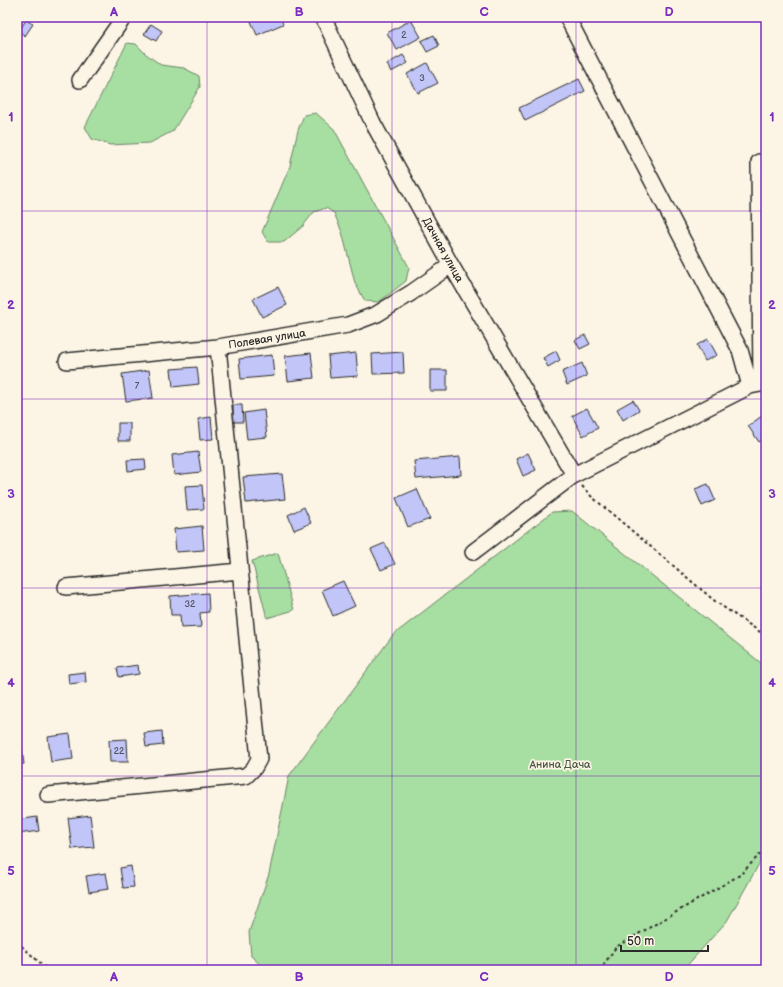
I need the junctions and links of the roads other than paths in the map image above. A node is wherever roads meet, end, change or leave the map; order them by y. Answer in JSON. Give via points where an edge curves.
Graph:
{"nodes":[{"id":1,"x":124,"y":17,"type":"edge"},
{"id":2,"x":323,"y":17,"type":"edge"},
{"id":3,"x":567,"y":17,"type":"edge"},
{"id":4,"x":80,"y":80,"type":"dead end"},
{"id":5,"x":759,"y":162,"type":"dead end"},
{"id":6,"x":451,"y":265,"type":"junction"},
{"id":7,"x":218,"y":347,"type":"junction"},
{"id":8,"x":67,"y":361,"type":"dead end"},
{"id":9,"x":759,"y":384,"type":"edge"},
{"id":10,"x":574,"y":475,"type":"junction"},
{"id":11,"x":473,"y":552,"type":"dead end"},
{"id":12,"x":240,"y":571,"type":"junction"},
{"id":13,"x":66,"y":587,"type":"dead end"},
{"id":14,"x":48,"y":795,"type":"dead end"}],
"edges":[{"from":1,"to":4,"type":"street"},
{"from":2,"to":6,"type":"street","name":"Дачная улица","via":[[373,123]]},
{"from":3,"to":9,"type":"street"},
{"from":5,"to":9,"type":"street"},
{"from":6,"to":7,"type":"street","name":"Полевая улица","via":[[377,314],[348,325]]},
{"from":6,"to":10,"type":"street","name":"Дачная улица"},
{"from":7,"to":8,"type":"street","name":"Полевая улица"},
{"from":7,"to":12,"type":"street"},
{"from":9,"to":10,"type":"street"},
{"from":10,"to":11,"type":"street"},
{"from":12,"to":13,"type":"street"},
{"from":12,"to":14,"type":"street","via":[[259,759],[254,768],[246,776]]}]}
